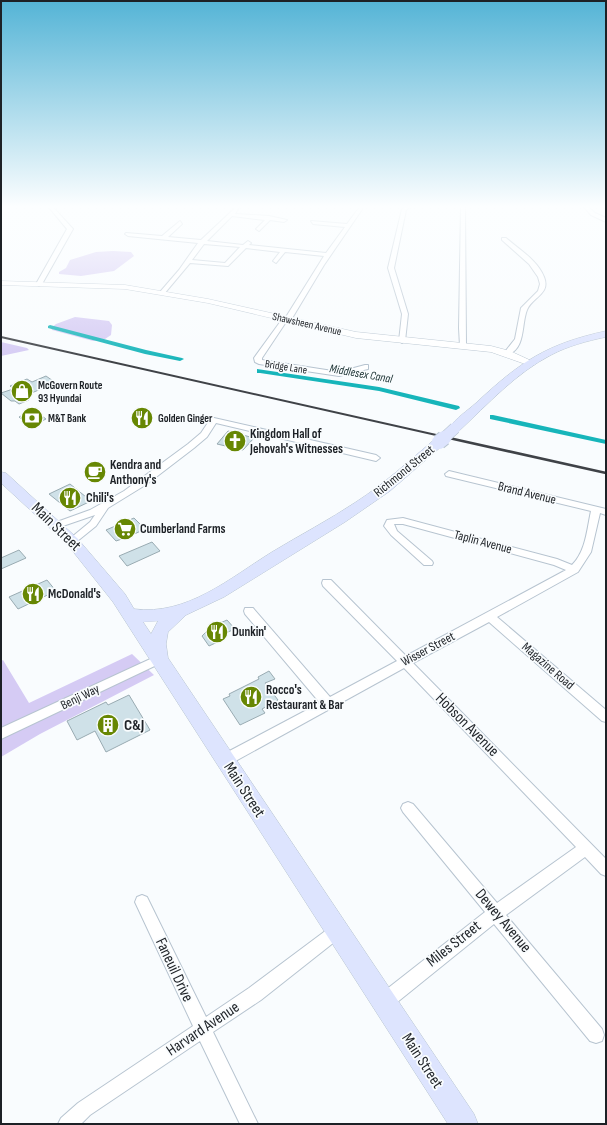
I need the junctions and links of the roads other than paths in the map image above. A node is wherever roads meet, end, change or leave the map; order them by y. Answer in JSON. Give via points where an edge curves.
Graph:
{"nodes":[{"id":1,"x":54,"y":258,"type":"edge"},
{"id":2,"x":191,"y":258,"type":"edge"},
{"id":3,"x":233,"y":258,"type":"edge"},
{"id":4,"x":280,"y":258,"type":"edge"},
{"id":5,"x":325,"y":258,"type":"edge"},
{"id":6,"x":394,"y":258,"type":"edge"},
{"id":7,"x":463,"y":258,"type":"edge"},
{"id":8,"x":526,"y":258,"type":"edge"},
{"id":9,"x":189,"y":261,"type":"junction"},
{"id":10,"x":276,"y":261,"type":"dead end"},
{"id":11,"x":1,"y":283,"type":"edge"},
{"id":12,"x":39,"y":284,"type":"junction"},
{"id":13,"x":162,"y":292,"type":"junction"},
{"id":14,"x":286,"y":319,"type":"junction"},
{"id":15,"x":606,"y":334,"type":"edge"},
{"id":16,"x":402,"y":341,"type":"junction"},
{"id":17,"x":463,"y":346,"type":"junction"},
{"id":18,"x":507,"y":353,"type":"junction"},
{"id":19,"x":531,"y":363,"type":"junction"},
{"id":20,"x":365,"y":367,"type":"dead end"},
{"id":21,"x":376,"y":458,"type":"dead end"},
{"id":22,"x":449,"y":474,"type":"dead end"},
{"id":23,"x":1,"y":476,"type":"edge"},
{"id":24,"x":104,"y":509,"type":"junction"},
{"id":25,"x":601,"y":511,"type":"edge"},
{"id":26,"x":57,"y":525,"type":"junction"},
{"id":27,"x":72,"y":541,"type":"junction"},
{"id":28,"x":428,"y":562,"type":"dead end"},
{"id":29,"x":265,"y":564,"type":"junction"},
{"id":30,"x":574,"y":570,"type":"junction"},
{"id":31,"x":327,"y":582,"type":"dead end"},
{"id":32,"x":192,"y":606,"type":"junction"},
{"id":33,"x":249,"y":611,"type":"dead end"},
{"id":34,"x":130,"y":614,"type":"junction"},
{"id":35,"x":489,"y":616,"type":"junction"},
{"id":36,"x":159,"y":659,"type":"junction"},
{"id":37,"x":404,"y":662,"type":"junction"},
{"id":38,"x":328,"y":704,"type":"junction"},
{"id":39,"x":606,"y":717,"type":"edge"},
{"id":40,"x":1,"y":734,"type":"edge"},
{"id":41,"x":225,"y":760,"type":"junction"},
{"id":42,"x":408,"y":808,"type":"dead end"},
{"id":43,"x":586,"y":848,"type":"junction"},
{"id":44,"x":606,"y":869,"type":"edge"},
{"id":45,"x":142,"y":902,"type":"dead end"},
{"id":46,"x":495,"y":912,"type":"junction"},
{"id":47,"x":337,"y":931,"type":"junction"},
{"id":48,"x":383,"y":1002,"type":"junction"},
{"id":49,"x":202,"y":1030,"type":"junction"},
{"id":50,"x":596,"y":1035,"type":"dead end"},
{"id":51,"x":67,"y":1124,"type":"edge"},
{"id":52,"x":248,"y":1124,"type":"edge"},
{"id":53,"x":464,"y":1124,"type":"edge"}],
"edges":[{"from":1,"to":12,"type":"street"},
{"from":2,"to":9,"type":"street"},
{"from":3,"to":9,"type":"street","via":[[226,265]]},
{"from":4,"to":10,"type":"street"},
{"from":5,"to":14,"type":"street"},
{"from":6,"to":16,"type":"street","via":[[391,268],[405,314]]},
{"from":7,"to":17,"type":"street"},
{"from":8,"to":18,"type":"street","via":[[538,268],[542,286],[540,292],[524,308],[518,342]]},
{"from":9,"to":13,"type":"street"},
{"from":11,"to":12,"type":"street","name":"Shawsheen Avenue"},
{"from":12,"to":13,"type":"street","name":"Shawsheen Avenue","via":[[109,285]]},
{"from":13,"to":14,"type":"street","name":"Shawsheen Avenue"},
{"from":14,"to":16,"type":"street","name":"Shawsheen Avenue","via":[[345,333]]},
{"from":14,"to":20,"type":"street","name":"Bridge Lane","via":[[258,358],[259,362],[341,374]]},
{"from":15,"to":19,"type":"main road","via":[[562,346]]},
{"from":16,"to":17,"type":"street","name":"Shawsheen Avenue"},
{"from":17,"to":18,"type":"street","name":"Shawsheen Avenue"},
{"from":18,"to":19,"type":"street","name":"Shawsheen Avenue"},
{"from":19,"to":29,"type":"main road","name":"Richmond Street","bridge":true,"via":[[384,489]]},
{"from":21,"to":24,"type":"street","via":[[214,420],[204,435],[191,446]]},
{"from":22,"to":25,"type":"street","name":"Brand Avenue"},
{"from":23,"to":26,"type":"main road","name":"Main Street"},
{"from":24,"to":26,"type":"street"},
{"from":24,"to":27,"type":"street","via":[[93,524]]},
{"from":25,"to":30,"type":"street","name":"Wisser Street","via":[[586,556]]},
{"from":26,"to":27,"type":"main road","name":"Main Street"},
{"from":27,"to":34,"type":"main road","name":"Main Street","via":[[102,575]]},
{"from":28,"to":30,"type":"street","name":"Taplin Avenue","via":[[394,533],[389,526],[392,522],[403,521],[559,563]]},
{"from":29,"to":32,"type":"main road","name":"Richmond Street","via":[[239,582]]},
{"from":29,"to":34,"type":"main road","name":"Richmond Street","via":[[181,599]]},
{"from":30,"to":35,"type":"street","name":"Wisser Street"},
{"from":31,"to":37,"type":"street","name":"Hobson Avenue"},
{"from":32,"to":34,"type":"main road","name":"Richmond Street","via":[[152,617]]},
{"from":32,"to":36,"type":"main road","via":[[175,615],[162,627],[156,639]]},
{"from":33,"to":38,"type":"street"},
{"from":34,"to":36,"type":"main road","name":"Main Street"},
{"from":35,"to":37,"type":"street","name":"Wisser Street"},
{"from":35,"to":39,"type":"street","name":"Magazine Road"},
{"from":36,"to":40,"type":"street","name":"Benji Way"},
{"from":36,"to":41,"type":"main road","name":"Main Street"},
{"from":37,"to":38,"type":"street","name":"Wisser Street"},
{"from":37,"to":43,"type":"street","name":"Hobson Avenue"},
{"from":38,"to":41,"type":"street","name":"Wisser Street"},
{"from":41,"to":47,"type":"main road","name":"Main Street"},
{"from":42,"to":46,"type":"street","name":"Dewey Avenue"},
{"from":43,"to":44,"type":"street","name":"Hobson Avenue"},
{"from":43,"to":46,"type":"street","name":"Miles Street"},
{"from":45,"to":49,"type":"street","name":"Faneuil Drive"},
{"from":46,"to":48,"type":"street","name":"Miles Street"},
{"from":46,"to":50,"type":"street","name":"Dewey Avenue"},
{"from":47,"to":48,"type":"main road","name":"Main Street"},
{"from":47,"to":49,"type":"street","name":"Harvard Avenue","via":[[255,994]]},
{"from":48,"to":53,"type":"main road","name":"Main Street"},
{"from":49,"to":51,"type":"street","name":"Harvard Avenue","via":[[84,1109]]},
{"from":49,"to":52,"type":"street","name":"Faneuil Drive"}]}
